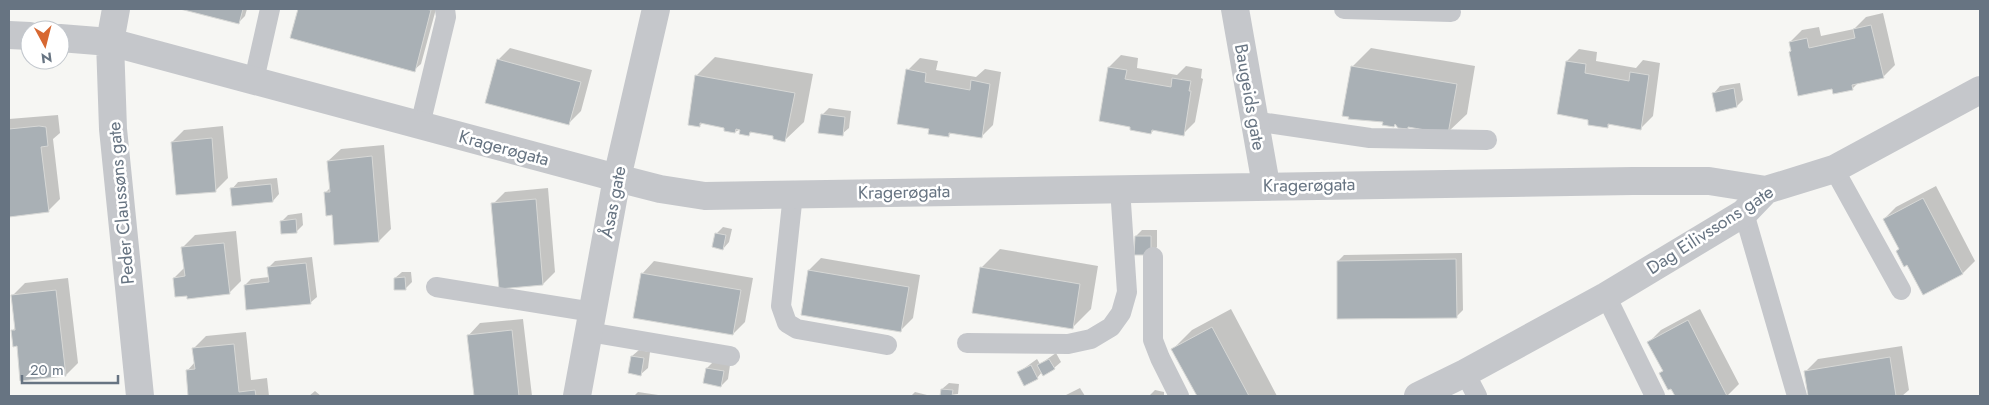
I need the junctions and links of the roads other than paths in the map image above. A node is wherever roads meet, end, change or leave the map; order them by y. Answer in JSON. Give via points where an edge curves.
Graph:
{"nodes":[{"id":1,"x":116,"y":9,"type":"edge"},
{"id":2,"x":270,"y":9,"type":"edge"},
{"id":3,"x":445,"y":9,"type":"edge"},
{"id":4,"x":656,"y":9,"type":"edge"},
{"id":5,"x":1235,"y":9,"type":"edge"},
{"id":6,"x":1344,"y":9,"type":"edge"},
{"id":7,"x":1451,"y":12,"type":"dead end"},
{"id":8,"x":70,"y":39,"type":"edge"},
{"id":9,"x":110,"y":42,"type":"junction"},
{"id":10,"x":254,"y":80,"type":"junction"},
{"id":11,"x":1980,"y":90,"type":"edge"},
{"id":12,"x":1253,"y":121,"type":"junction"},
{"id":13,"x":420,"y":125,"type":"junction"},
{"id":14,"x":1487,"y":140,"type":"dead end"},
{"id":15,"x":1834,"y":169,"type":"junction"},
{"id":16,"x":617,"y":178,"type":"junction"},
{"id":17,"x":1266,"y":185,"type":"junction"},
{"id":18,"x":1120,"y":188,"type":"junction"},
{"id":19,"x":1766,"y":190,"type":"junction"},
{"id":20,"x":793,"y":194,"type":"junction"},
{"id":21,"x":1744,"y":213,"type":"junction"},
{"id":22,"x":1153,"y":257,"type":"dead end"},
{"id":23,"x":436,"y":287,"type":"dead end"},
{"id":24,"x":1901,"y":290,"type":"dead end"},
{"id":25,"x":1606,"y":296,"type":"junction"},
{"id":26,"x":591,"y":322,"type":"junction"},
{"id":27,"x":967,"y":343,"type":"dead end"},
{"id":28,"x":887,"y":345,"type":"dead end"},
{"id":29,"x":730,"y":356,"type":"dead end"},
{"id":30,"x":1471,"y":385,"type":"edge"},
{"id":31,"x":140,"y":396,"type":"edge"},
{"id":32,"x":577,"y":396,"type":"edge"},
{"id":33,"x":1180,"y":396,"type":"edge"},
{"id":34,"x":1418,"y":396,"type":"edge"},
{"id":35,"x":1655,"y":396,"type":"edge"},
{"id":36,"x":1797,"y":396,"type":"edge"}],
"edges":[{"from":1,"to":9,"type":"street","name":"Peder Claussøns gate"},
{"from":2,"to":10,"type":"lane"},
{"from":3,"to":13,"type":"lane","via":[[446,17]]},
{"from":4,"to":16,"type":"street","name":"Åsas gate"},
{"from":5,"to":12,"type":"street","name":"Baugeids gate"},
{"from":6,"to":7,"type":"lane"},
{"from":8,"to":9,"type":"street","name":"Kragerøgata"},
{"from":9,"to":10,"type":"street","name":"Kragerøgata"},
{"from":9,"to":31,"type":"street","name":"Peder Claussøns gate","via":[[113,129]]},
{"from":10,"to":13,"type":"street","name":"Kragerøgata"},
{"from":11,"to":15,"type":"street","name":"Dag Eilivssons gate"},
{"from":12,"to":14,"type":"lane","via":[[1370,138]]},
{"from":12,"to":17,"type":"street","name":"Baugeids gate"},
{"from":13,"to":16,"type":"street","name":"Kragerøgata"},
{"from":15,"to":19,"type":"street","name":"Dag Eilivssons gate"},
{"from":15,"to":24,"type":"lane"},
{"from":16,"to":20,"type":"street","name":"Kragerøgata","via":[[705,196]]},
{"from":16,"to":26,"type":"street","name":"Åsas gate"},
{"from":17,"to":18,"type":"street","name":"Kragerøgata"},
{"from":17,"to":19,"type":"street","name":"Kragerøgata","via":[[1708,181]]},
{"from":18,"to":20,"type":"street","name":"Kragerøgata"},
{"from":18,"to":27,"type":"lane","via":[[1128,292],[1121,313],[1111,327],[1092,339],[1068,344]]},
{"from":19,"to":21,"type":"street","name":"Dag Eilivssons gate"},
{"from":20,"to":28,"type":"lane","via":[[781,306],[788,324],[797,329]]},
{"from":21,"to":25,"type":"street","name":"Dag Eilivssons gate"},
{"from":21,"to":36,"type":"lane"},
{"from":22,"to":33,"type":"lane","via":[[1153,340]]},
{"from":23,"to":26,"type":"lane"},
{"from":25,"to":30,"type":"street","name":"Dag Eilivssons gate"},
{"from":25,"to":35,"type":"lane"},
{"from":26,"to":29,"type":"lane"},
{"from":26,"to":32,"type":"street","name":"Åsas gate"},
{"from":30,"to":34,"type":"street","name":"Dag Eilivssons gate"}]}
